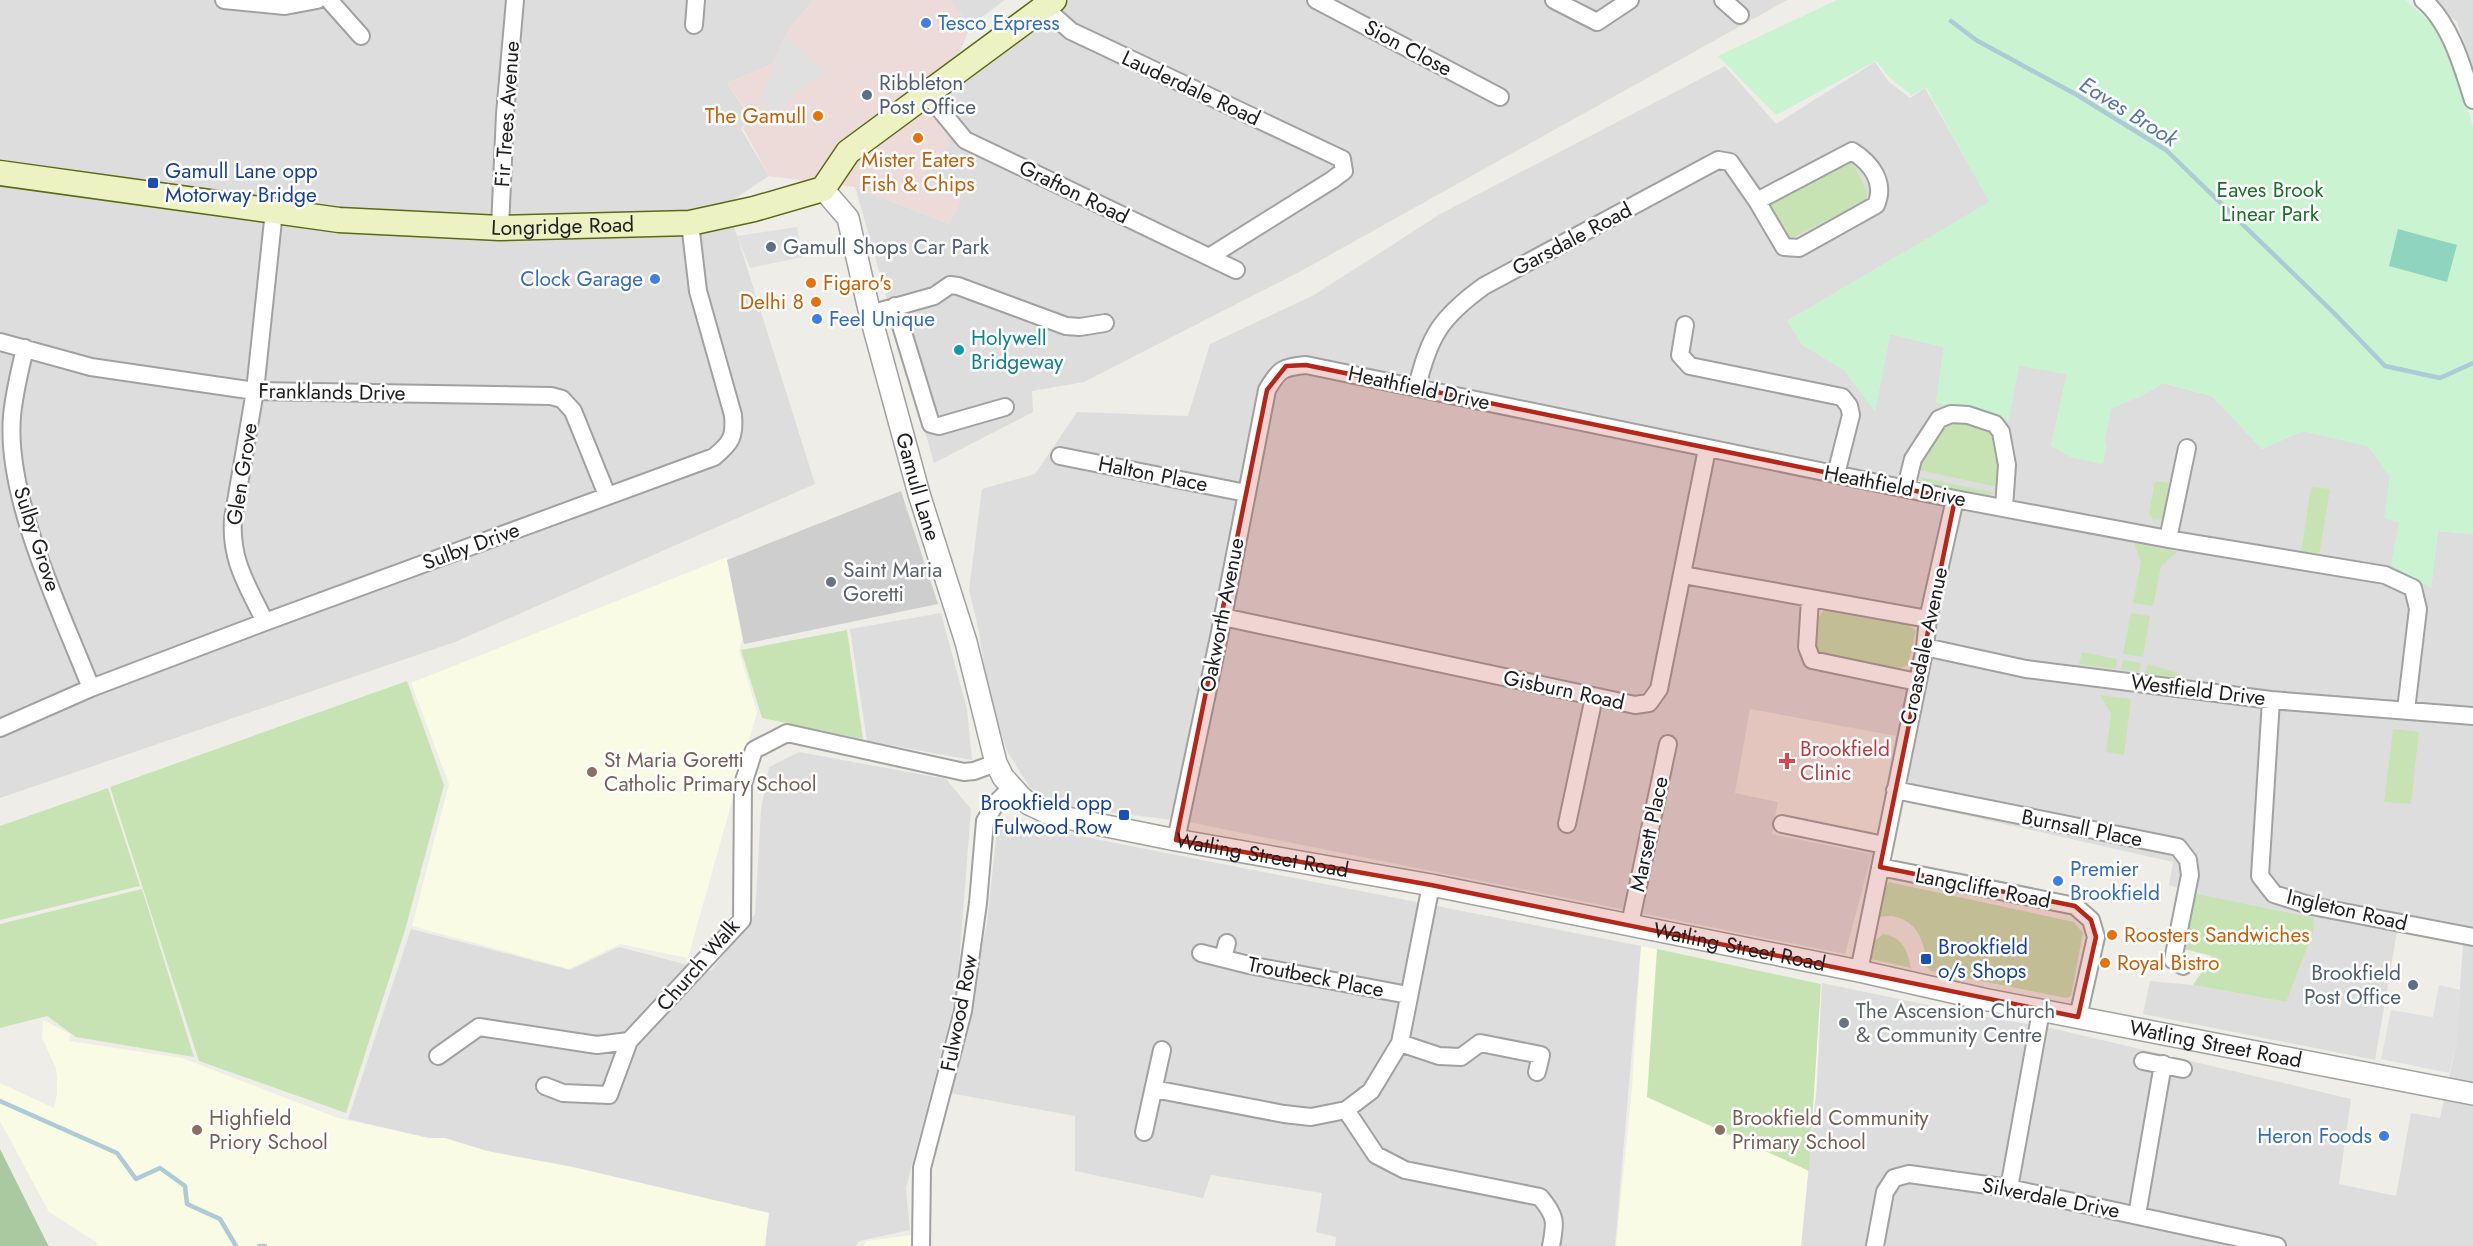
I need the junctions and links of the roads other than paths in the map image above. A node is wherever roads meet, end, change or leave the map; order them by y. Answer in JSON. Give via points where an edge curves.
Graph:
{"nodes":[{"id":1,"x":224,"y":0,"type":"edge"},
{"id":2,"x":317,"y":0,"type":"edge"},
{"id":3,"x":330,"y":0,"type":"edge"},
{"id":4,"x":515,"y":0,"type":"edge"},
{"id":5,"x":696,"y":0,"type":"edge"},
{"id":6,"x":1316,"y":0,"type":"edge"},
{"id":7,"x":1554,"y":0,"type":"edge"},
{"id":8,"x":1630,"y":0,"type":"edge"},
{"id":9,"x":1723,"y":0,"type":"edge"},
{"id":10,"x":2434,"y":3,"type":"edge"},
{"id":11,"x":1050,"y":4,"type":"edge"},
{"id":12,"x":1740,"y":15,"type":"dead end"},
{"id":13,"x":694,"y":25,"type":"dead end"},
{"id":14,"x":361,"y":36,"type":"dead end"},
{"id":15,"x":928,"y":95,"type":"junction"},
{"id":16,"x":1500,"y":97,"type":"dead end"},
{"id":17,"x":2473,"y":100,"type":"edge"},
{"id":18,"x":0,"y":173,"type":"edge"},
{"id":19,"x":823,"y":189,"type":"junction"},
{"id":20,"x":1757,"y":201,"type":"junction"},
{"id":21,"x":274,"y":211,"type":"junction"},
{"id":22,"x":690,"y":224,"type":"junction"},
{"id":23,"x":500,"y":228,"type":"junction"},
{"id":24,"x":1209,"y":257,"type":"junction"},
{"id":25,"x":1236,"y":270,"type":"dead end"},
{"id":26,"x":896,"y":306,"type":"junction"},
{"id":27,"x":870,"y":314,"type":"junction"},
{"id":28,"x":1105,"y":323,"type":"dead end"},
{"id":29,"x":1685,"y":324,"type":"dead end"},
{"id":30,"x":0,"y":342,"type":"edge"},
{"id":31,"x":25,"y":348,"type":"junction"},
{"id":32,"x":1417,"y":387,"type":"junction"},
{"id":33,"x":1268,"y":390,"type":"joint"},
{"id":34,"x":255,"y":391,"type":"junction"},
{"id":35,"x":1005,"y":407,"type":"dead end"},
{"id":36,"x":2187,"y":448,"type":"dead end"},
{"id":37,"x":1707,"y":449,"type":"junction"},
{"id":38,"x":1060,"y":456,"type":"dead end"},
{"id":39,"x":1836,"y":474,"type":"junction"},
{"id":40,"x":1906,"y":487,"type":"junction"},
{"id":41,"x":1246,"y":493,"type":"junction"},
{"id":42,"x":607,"y":495,"type":"junction"},
{"id":43,"x":1955,"y":499,"type":"junction"},
{"id":44,"x":2004,"y":507,"type":"junction"},
{"id":45,"x":2168,"y":539,"type":"junction"},
{"id":46,"x":1683,"y":575,"type":"junction"},
{"id":47,"x":1810,"y":599,"type":"junction"},
{"id":48,"x":1223,"y":617,"type":"junction"},
{"id":49,"x":1928,"y":619,"type":"junction"},
{"id":50,"x":265,"y":622,"type":"junction"},
{"id":51,"x":1925,"y":647,"type":"junction"},
{"id":52,"x":1917,"y":682,"type":"junction"},
{"id":53,"x":91,"y":688,"type":"junction"},
{"id":54,"x":1594,"y":697,"type":"junction"},
{"id":55,"x":2271,"y":700,"type":"junction"},
{"id":56,"x":2406,"y":710,"type":"junction"},
{"id":57,"x":2473,"y":716,"type":"edge"},
{"id":58,"x":0,"y":728,"type":"edge"},
{"id":59,"x":1668,"y":744,"type":"dead end"},
{"id":60,"x":996,"y":763,"type":"junction"},
{"id":61,"x":1011,"y":788,"type":"junction"},
{"id":62,"x":1895,"y":790,"type":"junction"},
{"id":63,"x":1567,"y":824,"type":"dead end"},
{"id":64,"x":1782,"y":824,"type":"dead end"},
{"id":65,"x":1176,"y":840,"type":"junction"},
{"id":66,"x":1884,"y":845,"type":"junction"},
{"id":67,"x":1880,"y":867,"type":"junction"},
{"id":68,"x":1431,"y":885,"type":"junction"},
{"id":69,"x":1630,"y":924,"type":"junction"},
{"id":70,"x":2473,"y":937,"type":"edge"},
{"id":71,"x":1201,"y":953,"type":"dead end"},
{"id":72,"x":2183,"y":966,"type":"dead end"},
{"id":73,"x":1859,"y":971,"type":"junction"},
{"id":74,"x":1408,"y":995,"type":"junction"},
{"id":75,"x":2041,"y":1011,"type":"junction"},
{"id":76,"x":2078,"y":1017,"type":"junction"},
{"id":77,"x":629,"y":1041,"type":"junction"},
{"id":78,"x":1400,"y":1043,"type":"junction"},
{"id":79,"x":1162,"y":1050,"type":"dead end"},
{"id":80,"x":438,"y":1056,"type":"dead end"},
{"id":81,"x":2143,"y":1060,"type":"dead end"},
{"id":82,"x":2163,"y":1065,"type":"junction"},
{"id":83,"x":2183,"y":1069,"type":"dead end"},
{"id":84,"x":1537,"y":1072,"type":"dead end"},
{"id":85,"x":544,"y":1086,"type":"dead end"},
{"id":86,"x":1154,"y":1089,"type":"junction"},
{"id":87,"x":2473,"y":1094,"type":"edge"},
{"id":88,"x":1346,"y":1110,"type":"junction"},
{"id":89,"x":1144,"y":1132,"type":"dead end"},
{"id":90,"x":2009,"y":1188,"type":"junction"},
{"id":91,"x":2137,"y":1215,"type":"junction"},
{"id":92,"x":2255,"y":1244,"type":"edge"},
{"id":93,"x":921,"y":1246,"type":"edge"},
{"id":94,"x":1551,"y":1246,"type":"edge"},
{"id":95,"x":1875,"y":1246,"type":"edge"},
{"id":96,"x":2277,"y":1246,"type":"edge"}],
"edges":[{"from":1,"to":2,"type":"street","via":[[285,6]]},
{"from":3,"to":14,"type":"street"},
{"from":4,"to":23,"type":"street","name":"Fir Trees Avenue"},
{"from":5,"to":13,"type":"street"},
{"from":6,"to":16,"type":"street","name":"Sion Close"},
{"from":7,"to":8,"type":"street","via":[[1597,22]]},
{"from":9,"to":12,"type":"street"},
{"from":10,"to":17,"type":"street","via":[[2459,56]]},
{"from":11,"to":15,"type":"main road"},
{"from":11,"to":24,"type":"street","name":"Lauderdale Road","via":[[1071,32],[1342,159],[1344,171],[1332,180]]},
{"from":15,"to":19,"type":"main road","via":[[848,152]]},
{"from":15,"to":24,"type":"street","name":"Grafton Road","via":[[965,140]]},
{"from":18,"to":21,"type":"main road","name":"Longridge Road"},
{"from":19,"to":22,"type":"main road","name":"Longridge Road"},
{"from":19,"to":27,"type":"street","name":"Gamull Lane","via":[[848,218]]},
{"from":20,"to":20,"type":"street","name":"Garsdale Road","via":[[1852,151],[1866,159],[1880,185],[1876,205],[1799,248],[1784,247]]},
{"from":20,"to":32,"type":"street","name":"Garsdale Road","via":[[1730,162],[1718,160],[1484,286],[1453,311],[1438,330],[1426,351]]},
{"from":21,"to":23,"type":"main road","name":"Longridge Road","via":[[339,220]]},
{"from":21,"to":34,"type":"street","name":"Glen Grove"},
{"from":22,"to":23,"type":"main road","name":"Longridge Road"},
{"from":22,"to":42,"type":"street","name":"Sulby Drive","via":[[698,291],[735,431],[714,457]]},
{"from":24,"to":25,"type":"street","name":"Grafton Road"},
{"from":26,"to":27,"type":"street"},
{"from":26,"to":28,"type":"street","via":[[934,296],[950,285],[1066,326]]},
{"from":26,"to":35,"type":"street","via":[[931,424],[939,426]]},
{"from":27,"to":60,"type":"street","name":"Gamull Lane","via":[[919,494],[966,642]]},
{"from":29,"to":39,"type":"street","via":[[1680,355],[1690,366],[1842,397],[1851,415]]},
{"from":30,"to":31,"type":"street","name":"Franklands Drive"},
{"from":31,"to":34,"type":"street","name":"Franklands Drive","via":[[91,367]]},
{"from":31,"to":53,"type":"street","name":"Sulby Grove","via":[[12,417],[20,489],[32,536]]},
{"from":32,"to":33,"type":"street","name":"Heathfield Drive","via":[[1306,365],[1286,366]]},
{"from":32,"to":37,"type":"street","name":"Heathfield Drive"},
{"from":33,"to":41,"type":"street","name":"Oakworth Avenue"},
{"from":34,"to":42,"type":"street","name":"Franklands Drive","via":[[551,396],[573,411]]},
{"from":34,"to":50,"type":"street","name":"Glen Grove","via":[[232,541],[235,558]]},
{"from":36,"to":45,"type":"street"},
{"from":37,"to":39,"type":"street","name":"Heathfield Drive"},
{"from":37,"to":46,"type":"street","name":"Gisburn Road"},
{"from":38,"to":41,"type":"street","name":"Halton Place"},
{"from":39,"to":40,"type":"street","name":"Heathfield Drive"},
{"from":40,"to":43,"type":"street","name":"Heathfield Drive"},
{"from":40,"to":44,"type":"street","via":[[1913,459],[1939,419],[1951,414],[1968,415],[1995,424],[2001,432],[2007,465]]},
{"from":41,"to":48,"type":"street","name":"Oakworth Avenue"},
{"from":42,"to":50,"type":"street","name":"Sulby Drive"},
{"from":43,"to":44,"type":"street","name":"Heathfield Drive"},
{"from":43,"to":49,"type":"street","name":"Croasdale Avenue"},
{"from":44,"to":45,"type":"street","name":"Heathfield Drive"},
{"from":45,"to":56,"type":"street","name":"Heathfield Drive","via":[[2385,575],[2413,588],[2418,609]]},
{"from":46,"to":47,"type":"street"},
{"from":46,"to":54,"type":"street","name":"Gisburn Road","via":[[1659,689],[1648,703],[1635,705]]},
{"from":47,"to":49,"type":"street"},
{"from":47,"to":52,"type":"street","via":[[1807,647],[1812,660]]},
{"from":48,"to":54,"type":"street","name":"Gisburn Road"},
{"from":48,"to":65,"type":"street","name":"Oakworth Avenue"},
{"from":49,"to":51,"type":"street","name":"Croasdale Avenue"},
{"from":50,"to":53,"type":"street","name":"Sulby Drive"},
{"from":51,"to":52,"type":"street","name":"Croasdale Avenue"},
{"from":51,"to":55,"type":"street","name":"Westfield Drive","via":[[2026,669]]},
{"from":52,"to":62,"type":"street","name":"Croasdale Avenue"},
{"from":53,"to":58,"type":"street","name":"Sulby Drive"},
{"from":54,"to":63,"type":"street"},
{"from":55,"to":56,"type":"street","name":"Westfield Drive"},
{"from":55,"to":70,"type":"street","name":"Ingleton Road","via":[[2260,876],[2274,894],[2312,906]]},
{"from":56,"to":57,"type":"street","name":"Westfield Drive"},
{"from":59,"to":69,"type":"street","name":"Marsett Place"},
{"from":60,"to":61,"type":"street","name":"Gamull Lane"},
{"from":60,"to":77,"type":"street","name":"Church Walk","via":[[964,772],[787,733],[754,750],[743,784],[742,920]]},
{"from":61,"to":65,"type":"street","name":"Watling Street Road","via":[[1029,804],[1052,815]]},
{"from":61,"to":93,"type":"street","name":"Fulwood Row","via":[[985,821],[963,1011],[922,1168]]},
{"from":62,"to":66,"type":"street","name":"Croasdale Avenue"},
{"from":62,"to":72,"type":"street","name":"Burnsall Place","via":[[2178,847],[2188,860],[2190,875],[2173,960]]},
{"from":64,"to":66,"type":"street"},
{"from":65,"to":68,"type":"street","name":"Watling Street Road"},
{"from":66,"to":67,"type":"street","name":"Croasdale Avenue"},
{"from":67,"to":73,"type":"street","name":"Croasdale Avenue"},
{"from":67,"to":76,"type":"street","name":"Langcliffe Road","via":[[2075,906],[2091,920],[2096,937]]},
{"from":68,"to":69,"type":"street","name":"Watling Street Road"},
{"from":68,"to":74,"type":"street"},
{"from":69,"to":73,"type":"street","name":"Watling Street Road"},
{"from":71,"to":74,"type":"street","name":"Troutbeck Place","via":[[1225,950]]},
{"from":73,"to":75,"type":"street","name":"Watling Street Road"},
{"from":74,"to":78,"type":"street"},
{"from":75,"to":76,"type":"street","name":"Watling Street Road"},
{"from":75,"to":90,"type":"street"},
{"from":76,"to":87,"type":"street","name":"Watling Street Road"},
{"from":77,"to":80,"type":"street","via":[[597,1045],[479,1026]]},
{"from":77,"to":85,"type":"street","via":[[609,1095],[563,1093]]},
{"from":78,"to":84,"type":"street","via":[[1439,1056],[1461,1057],[1480,1043],[1541,1055]]},
{"from":78,"to":88,"type":"street","via":[[1371,1091]]},
{"from":79,"to":86,"type":"street"},
{"from":81,"to":82,"type":"street"},
{"from":82,"to":83,"type":"street"},
{"from":82,"to":91,"type":"street"},
{"from":86,"to":88,"type":"street","via":[[1311,1117]]},
{"from":86,"to":89,"type":"street"},
{"from":88,"to":94,"type":"street","via":[[1376,1155],[1405,1170],[1540,1197],[1553,1212]]},
{"from":90,"to":91,"type":"street","name":"Silverdale Drive"},
{"from":90,"to":95,"type":"street","name":"Silverdale Drive","via":[[1909,1174],[1894,1178],[1885,1192]]},
{"from":91,"to":92,"type":"street","name":"Silverdale Drive"},
{"from":92,"to":96,"type":"street","name":"Silverdale Drive"}]}
